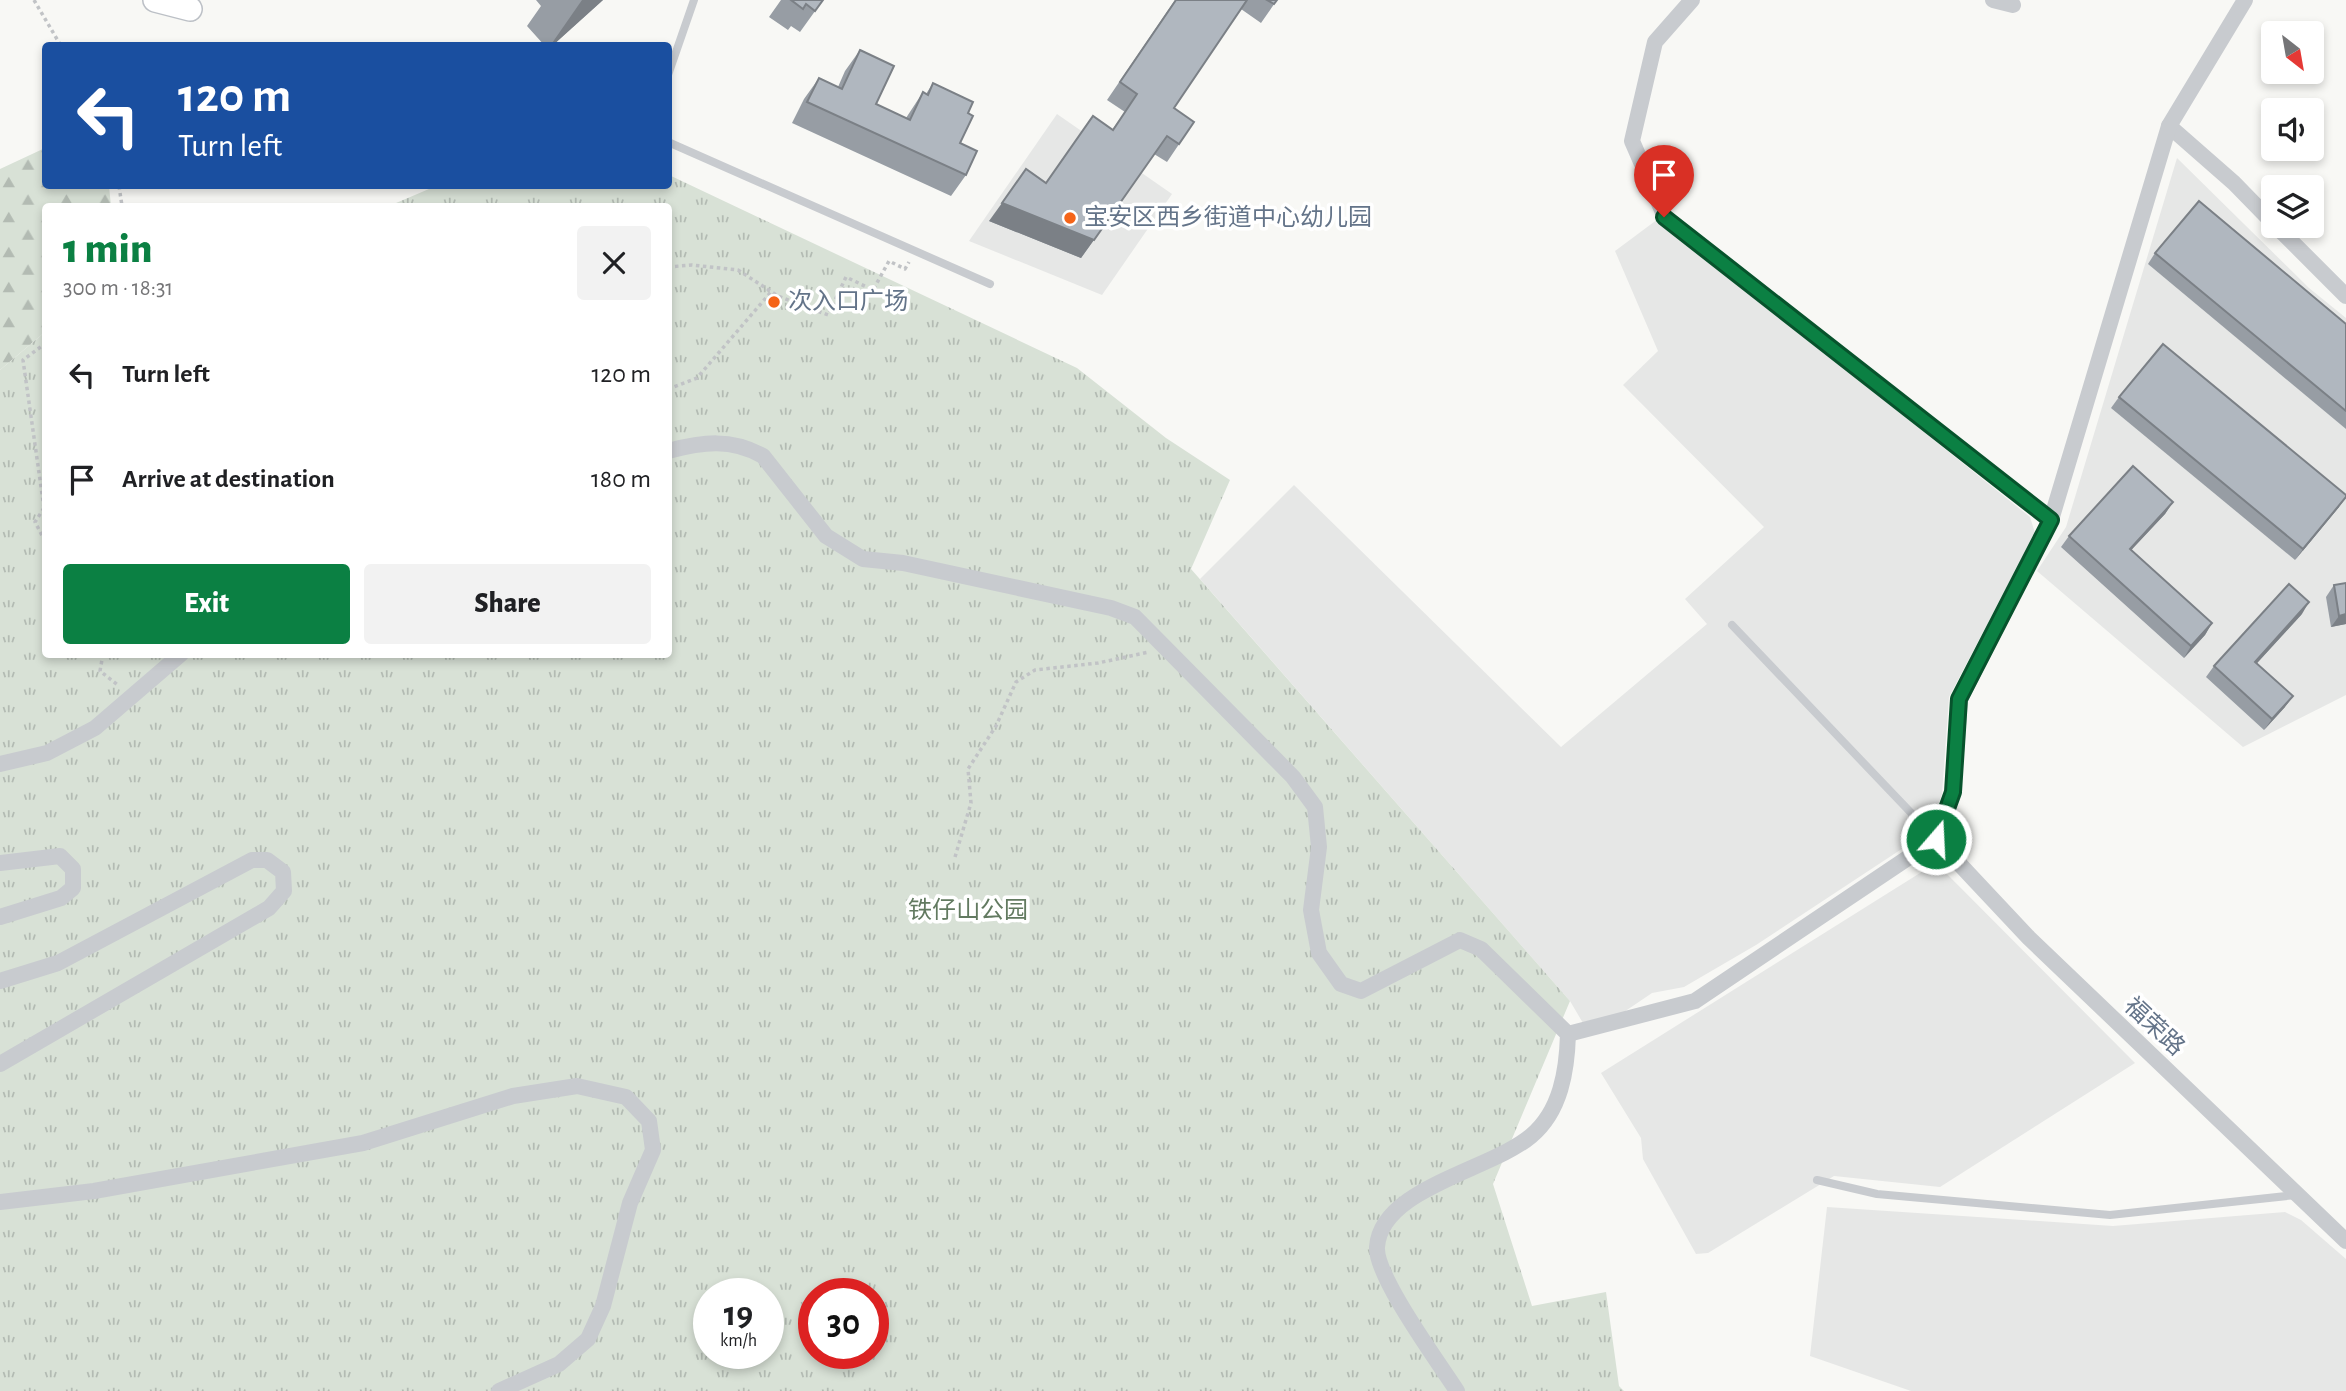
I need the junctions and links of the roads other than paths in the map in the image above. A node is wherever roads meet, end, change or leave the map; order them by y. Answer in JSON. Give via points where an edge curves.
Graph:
{"nodes":[{"id":1,"x":155,"y":0,"type":"edge"},
{"id":2,"x":694,"y":0,"type":"edge"},
{"id":3,"x":1692,"y":0,"type":"edge"},
{"id":4,"x":1993,"y":0,"type":"edge"},
{"id":5,"x":2245,"y":0,"type":"edge"},
{"id":6,"x":2013,"y":5,"type":"dead end"},
{"id":7,"x":190,"y":9,"type":"dead end"},
{"id":8,"x":672,"y":63,"type":"edge"},
{"id":9,"x":2169,"y":127,"type":"junction"},
{"id":10,"x":672,"y":144,"type":"edge"},
{"id":11,"x":2261,"y":210,"type":"edge"},
{"id":12,"x":2289,"y":238,"type":"edge"},
{"id":13,"x":990,"y":284,"type":"dead end"},
{"id":14,"x":2346,"y":296,"type":"edge"},
{"id":15,"x":672,"y":450,"type":"edge"},
{"id":16,"x":2051,"y":520,"type":"junction"},
{"id":17,"x":1732,"y":625,"type":"dead end"},
{"id":18,"x":176,"y":658,"type":"edge"},
{"id":19,"x":0,"y":764,"type":"edge"},
{"id":20,"x":1936,"y":839,"type":"junction"},
{"id":21,"x":0,"y":863,"type":"edge"},
{"id":22,"x":0,"y":917,"type":"edge"},
{"id":23,"x":0,"y":981,"type":"edge"},
{"id":24,"x":1568,"y":1034,"type":"junction"},
{"id":25,"x":0,"y":1064,"type":"edge"},
{"id":26,"x":1817,"y":1180,"type":"dead end"},
{"id":27,"x":2299,"y":1195,"type":"junction"},
{"id":28,"x":0,"y":1202,"type":"edge"},
{"id":29,"x":2346,"y":1241,"type":"edge"},
{"id":30,"x":499,"y":1391,"type":"edge"},
{"id":31,"x":1457,"y":1391,"type":"edge"}],
"edges":[{"from":1,"to":7,"type":"street"},
{"from":2,"to":8,"type":"lane"},
{"from":3,"to":16,"type":"street","via":[[1655,42],[1632,141],[1664,217]]},
{"from":4,"to":6,"type":"street"},
{"from":5,"to":9,"type":"street"},
{"from":9,"to":11,"type":"street"},
{"from":9,"to":16,"type":"street"},
{"from":10,"to":13,"type":"lane"},
{"from":12,"to":14,"type":"street"},
{"from":15,"to":24,"type":"street","via":[[715,442],[763,456],[827,536],[863,559],[903,562],[1135,617],[1293,777],[1315,807],[1319,847],[1311,910],[1319,953],[1341,984],[1361,991],[1460,940],[1481,949]]},
{"from":16,"to":20,"type":"street","via":[[1959,699],[1953,792]]},
{"from":17,"to":20,"type":"lane"},
{"from":18,"to":19,"type":"street","via":[[95,728],[47,753]]},
{"from":20,"to":24,"type":"street","via":[[1695,1001]]},
{"from":20,"to":27,"type":"street","name":"福荣路","via":[[2103,1010]]},
{"from":21,"to":22,"type":"street","via":[[60,856],[74,869],[72,888],[61,898]]},
{"from":23,"to":25,"type":"street","via":[[58,963],[253,860],[268,860],[283,872],[284,891],[270,908]]},
{"from":24,"to":31,"type":"street","via":[[1567,1068],[1556,1103],[1532,1136],[1404,1202],[1384,1225],[1376,1249],[1384,1276]]},
{"from":26,"to":27,"type":"lane","via":[[1877,1194],[2110,1216]]},
{"from":27,"to":29,"type":"street","name":"福荣路"},
{"from":28,"to":30,"type":"street","via":[[94,1191],[363,1143],[513,1096],[577,1086],[626,1097],[649,1121],[653,1150],[630,1203],[603,1306],[588,1339],[559,1363]]}]}
